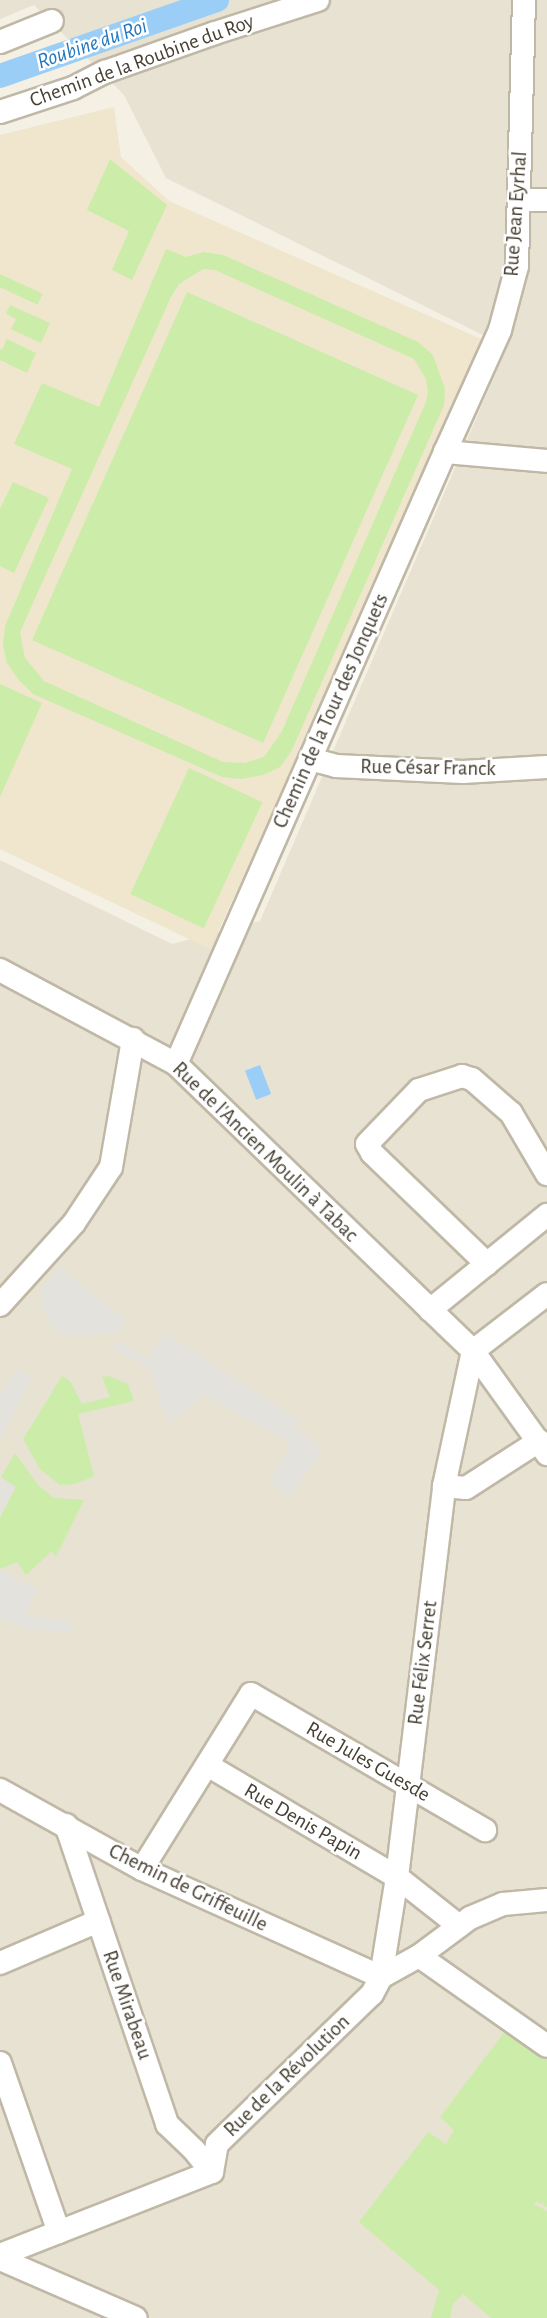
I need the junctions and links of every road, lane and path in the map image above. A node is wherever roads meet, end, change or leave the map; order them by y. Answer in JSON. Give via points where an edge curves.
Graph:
{"nodes":[{"id":1,"x":318,"y":0,"type":"edge"},
{"id":2,"x":524,"y":0,"type":"edge"},
{"id":3,"x":52,"y":16,"type":"edge"},
{"id":4,"x":0,"y":42,"type":"edge"},
{"id":5,"x":0,"y":112,"type":"edge"},
{"id":6,"x":520,"y":200,"type":"junction"},
{"id":7,"x":547,"y":200,"type":"edge"},
{"id":8,"x":445,"y":452,"type":"junction"},
{"id":9,"x":547,"y":461,"type":"edge"},
{"id":10,"x":310,"y":759,"type":"junction"},
{"id":11,"x":547,"y":767,"type":"edge"},
{"id":12,"x":0,"y":970,"type":"edge"},
{"id":13,"x":133,"y":1039,"type":"junction"},
{"id":14,"x":176,"y":1064,"type":"junction"},
{"id":15,"x":547,"y":1174,"type":"edge"},
{"id":16,"x":547,"y":1215,"type":"edge"},
{"id":17,"x":487,"y":1264,"type":"junction"},
{"id":18,"x":547,"y":1294,"type":"edge"},
{"id":19,"x":0,"y":1305,"type":"edge"},
{"id":20,"x":430,"y":1310,"type":"junction"},
{"id":21,"x":472,"y":1351,"type":"junction"},
{"id":22,"x":543,"y":1448,"type":"edge"},
{"id":23,"x":444,"y":1486,"type":"junction"},
{"id":24,"x":208,"y":1766,"type":"junction"},
{"id":25,"x":408,"y":1786,"type":"junction"},
{"id":26,"x":0,"y":1790,"type":"edge"},
{"id":27,"x":66,"y":1825,"type":"junction"},
{"id":28,"x":485,"y":1830,"type":"dead end"},
{"id":29,"x":142,"y":1869,"type":"junction"},
{"id":30,"x":397,"y":1877,"type":"junction"},
{"id":31,"x":547,"y":1900,"type":"edge"},
{"id":32,"x":98,"y":1921,"type":"junction"},
{"id":33,"x":459,"y":1926,"type":"junction"},
{"id":34,"x":419,"y":1956,"type":"junction"},
{"id":35,"x":0,"y":1963,"type":"edge"},
{"id":36,"x":381,"y":1977,"type":"junction"},
{"id":37,"x":547,"y":2046,"type":"edge"},
{"id":38,"x":0,"y":2062,"type":"edge"},
{"id":39,"x":212,"y":2172,"type":"junction"},
{"id":40,"x":59,"y":2232,"type":"junction"},
{"id":41,"x":0,"y":2257,"type":"edge"},
{"id":42,"x":136,"y":2318,"type":"edge"}],
"edges":[{"from":1,"to":5,"type":"street","name":"Chemin de la Roubine du Roy","via":[[215,33]]},
{"from":2,"to":6,"type":"street","name":"Rue Jean Eyrhal"},
{"from":3,"to":4,"type":"street"},
{"from":6,"to":7,"type":"street"},
{"from":6,"to":8,"type":"street","name":"Rue Jean Eyrhal","via":[[517,266],[500,330]]},
{"from":8,"to":9,"type":"street"},
{"from":8,"to":10,"type":"street","name":"Chemin de la Tour des Jonquets"},
{"from":10,"to":11,"type":"street","name":"Rue César Franck","via":[[336,766],[463,772]]},
{"from":10,"to":14,"type":"street","name":"Chemin de la Tour des Jonquets"},
{"from":12,"to":13,"type":"street","name":"Rue de l'Ancien Moulin à Tabac"},
{"from":13,"to":14,"type":"street","name":"Rue de l'Ancien Moulin à Tabac"},
{"from":13,"to":19,"type":"street","via":[[111,1167],[74,1223]]},
{"from":14,"to":20,"type":"street","name":"Rue de l'Ancien Moulin à Tabac"},
{"from":15,"to":17,"type":"street","via":[[511,1113],[472,1079],[462,1076],[419,1090],[367,1144]]},
{"from":16,"to":17,"type":"street"},
{"from":17,"to":20,"type":"street"},
{"from":18,"to":21,"type":"street"},
{"from":20,"to":21,"type":"street","name":"Rue de l'Ancien Moulin à Tabac"},
{"from":21,"to":22,"type":"street","name":"Rue de l'Ancien Moulin à Tabac"},
{"from":21,"to":23,"type":"street","name":"Rue Félix Serret"},
{"from":22,"to":23,"type":"street","via":[[466,1488]]},
{"from":23,"to":25,"type":"street","name":"Rue Félix Serret"},
{"from":24,"to":25,"type":"street","name":"Rue Jules Guesde","via":[[251,1694]]},
{"from":24,"to":29,"type":"street"},
{"from":24,"to":30,"type":"street","name":"Rue Denis Papin"},
{"from":25,"to":28,"type":"street","name":"Rue Jules Guesde"},
{"from":25,"to":30,"type":"street","name":"Rue Félix Serret"},
{"from":26,"to":27,"type":"street","name":"Chemin de Griffeuille"},
{"from":27,"to":29,"type":"street","name":"Chemin de Griffeuille"},
{"from":27,"to":32,"type":"street","name":"Rue Mirabeau"},
{"from":29,"to":36,"type":"street","name":"Chemin de Griffeuille"},
{"from":30,"to":33,"type":"street","name":"Rue Denis Papin"},
{"from":30,"to":36,"type":"street","name":"Rue Félix Serret"},
{"from":31,"to":33,"type":"street","via":[[503,1904]]},
{"from":32,"to":35,"type":"street"},
{"from":32,"to":39,"type":"street","name":"Rue Mirabeau","via":[[167,2124]]},
{"from":33,"to":34,"type":"street"},
{"from":34,"to":36,"type":"street"},
{"from":34,"to":37,"type":"street"},
{"from":36,"to":39,"type":"street","name":"Rue de la Révolution","via":[[367,2000],[217,2144]]},
{"from":38,"to":40,"type":"street"},
{"from":39,"to":40,"type":"street"},
{"from":40,"to":41,"type":"street"},
{"from":41,"to":42,"type":"street"}]}
